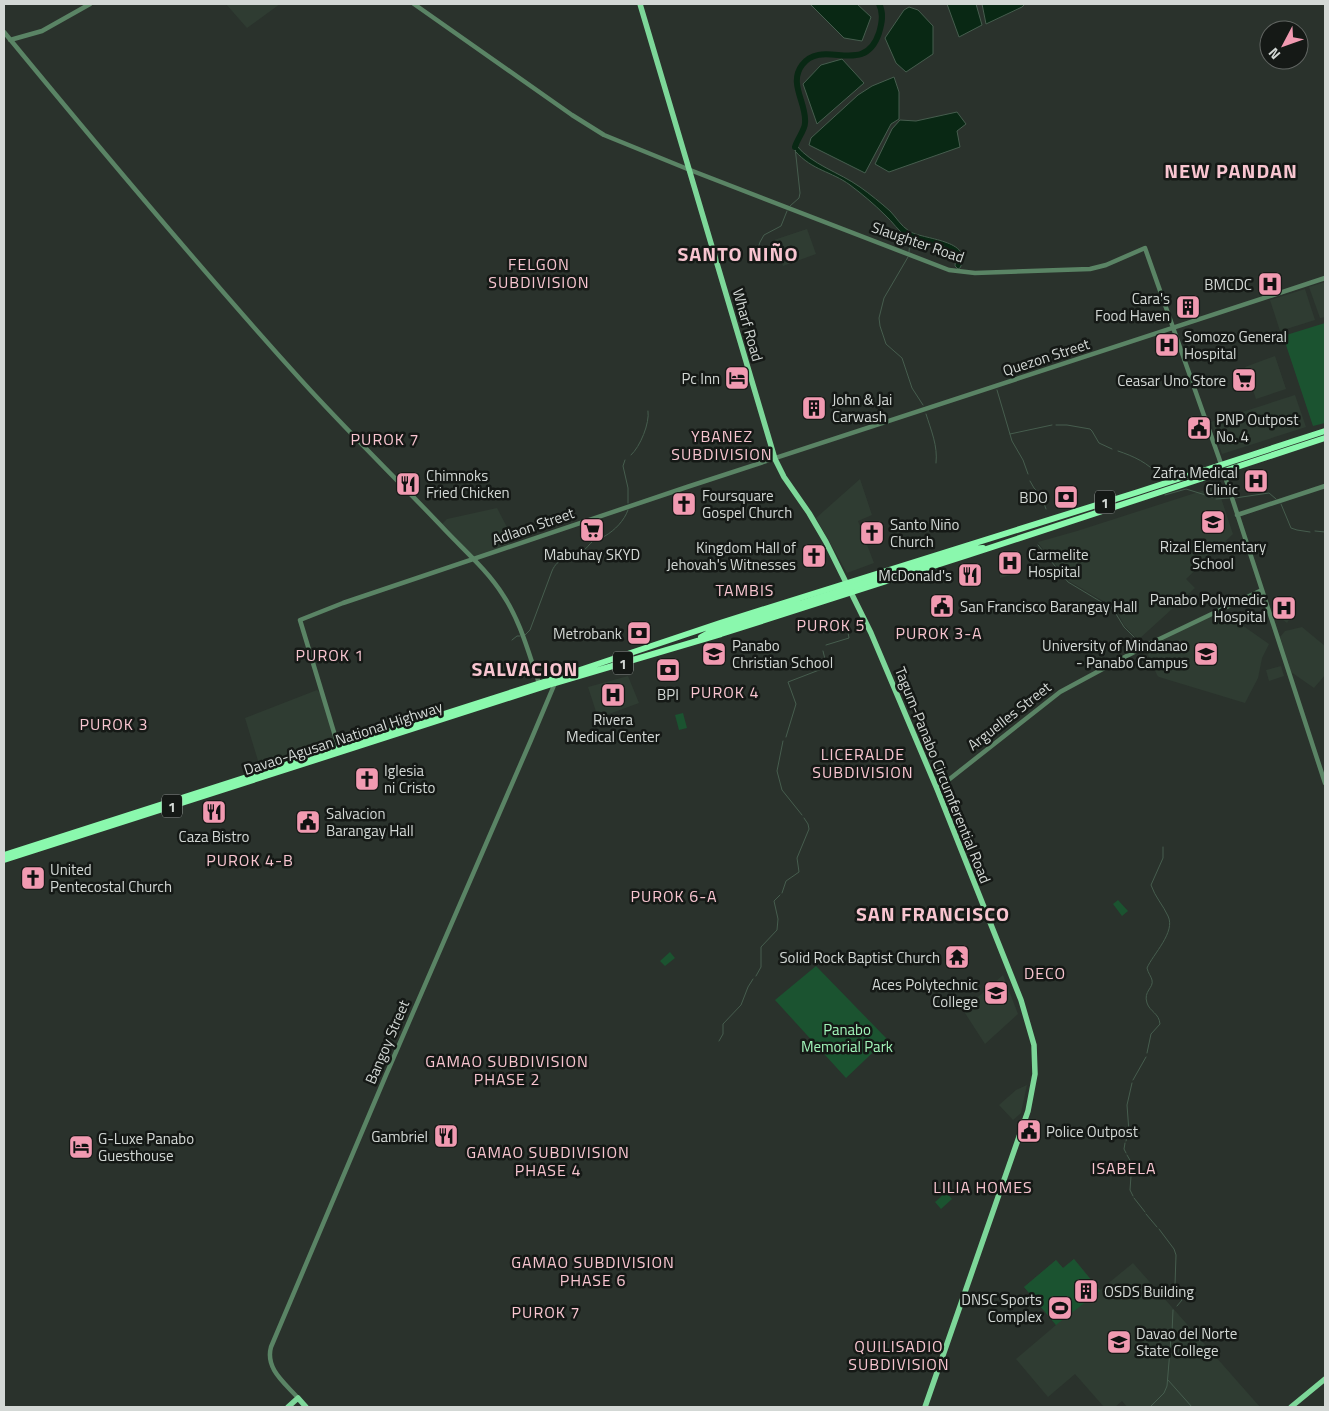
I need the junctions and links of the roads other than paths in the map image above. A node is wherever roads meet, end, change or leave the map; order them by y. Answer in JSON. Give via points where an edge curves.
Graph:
{"nodes":[{"id":1,"x":90,"y":4,"type":"edge"},
{"id":2,"x":414,"y":4,"type":"edge"},
{"id":3,"x":640,"y":4,"type":"edge"},
{"id":4,"x":4,"y":32,"type":"edge"},
{"id":5,"x":10,"y":40,"type":"junction"},
{"id":6,"x":690,"y":170,"type":"junction"},
{"id":7,"x":1325,"y":278,"type":"edge"},
{"id":8,"x":1173,"y":329,"type":"junction"},
{"id":9,"x":1325,"y":431,"type":"edge"},
{"id":10,"x":1325,"y":438,"type":"edge"},
{"id":11,"x":775,"y":459,"type":"junction"},
{"id":12,"x":1221,"y":464,"type":"junction"},
{"id":13,"x":1223,"y":472,"type":"junction"},
{"id":14,"x":1325,"y":486,"type":"edge"},
{"id":15,"x":1237,"y":515,"type":"junction"},
{"id":16,"x":988,"y":538,"type":"junction"},
{"id":17,"x":992,"y":548,"type":"junction"},
{"id":18,"x":971,"y":549,"type":"junction"},
{"id":19,"x":473,"y":560,"type":"junction"},
{"id":20,"x":846,"y":583,"type":"junction"},
{"id":21,"x":1262,"y":590,"type":"junction"},
{"id":22,"x":851,"y":593,"type":"junction"},
{"id":23,"x":710,"y":632,"type":"junction"},
{"id":24,"x":688,"y":634,"type":"junction"},
{"id":25,"x":691,"y":643,"type":"junction"},
{"id":26,"x":626,"y":654,"type":"junction"},
{"id":27,"x":628,"y":662,"type":"junction"},
{"id":28,"x":554,"y":681,"type":"junction"},
{"id":29,"x":539,"y":686,"type":"junction"},
{"id":30,"x":340,"y":750,"type":"junction"},
{"id":31,"x":1325,"y":783,"type":"edge"},
{"id":32,"x":937,"y":789,"type":"junction"},
{"id":33,"x":214,"y":790,"type":"junction"},
{"id":34,"x":4,"y":855,"type":"edge"},
{"id":35,"x":4,"y":860,"type":"edge"},
{"id":36,"x":1325,"y":1379,"type":"edge"},
{"id":37,"x":298,"y":1398,"type":"junction"},
{"id":38,"x":288,"y":1407,"type":"edge"},
{"id":39,"x":306,"y":1407,"type":"edge"},
{"id":40,"x":925,"y":1407,"type":"edge"},
{"id":41,"x":1291,"y":1407,"type":"edge"}],
"edges":[{"from":1,"to":5,"type":"street","via":[[42,31]]},
{"from":2,"to":6,"type":"street","name":"Slaughter Road","via":[[592,129]]},
{"from":3,"to":6,"type":"main road","name":"Wharf Road"},
{"from":4,"to":5,"type":"street"},
{"from":5,"to":19,"type":"street","via":[[114,166],[300,379]]},
{"from":6,"to":8,"type":"street","name":"Slaughter Road","via":[[959,272],[1090,269],[1145,248]]},
{"from":6,"to":11,"type":"main road","name":"Wharf Road"},
{"from":7,"to":8,"type":"street","name":"Quezon Street"},
{"from":8,"to":11,"type":"street","name":"Quezon Street"},
{"from":8,"to":12,"type":"street"},
{"from":9,"to":12,"type":"highway","name":"Davao-Agusan National Highway","number":"1"},
{"from":10,"to":13,"type":"highway","name":"Davao-Agusan National Highway","number":"1"},
{"from":11,"to":19,"type":"street","name":"Adlaon Street"},
{"from":11,"to":20,"type":"main road","name":"Wharf Road","via":[[820,532]]},
{"from":12,"to":13,"type":"street"},
{"from":12,"to":16,"type":"highway","name":"Davao-Agusan National Highway","number":"1"},
{"from":13,"to":15,"type":"street"},
{"from":13,"to":17,"type":"highway","name":"Davao-Agusan National Highway","number":"1"},
{"from":14,"to":15,"type":"street"},
{"from":15,"to":21,"type":"street"},
{"from":16,"to":18,"type":"highway","name":"Davao-Agusan National Highway","number":"1"},
{"from":16,"to":20,"type":"highway","name":"Davao-Agusan National Highway","number":"1"},
{"from":17,"to":18,"type":"highway","name":"Davao-Agusan National Highway","number":"1"},
{"from":17,"to":22,"type":"highway","name":"Davao-Agusan National Highway","number":"1"},
{"from":18,"to":23,"type":"highway","name":"Davao-Agusan National Highway","number":"1","bridge":true},
{"from":19,"to":29,"type":"street","via":[[507,601],[525,640]]},
{"from":19,"to":30,"type":"street","name":"Adlaon Street","via":[[300,620]]},
{"from":20,"to":22,"type":"main road","name":"Tagum-Panabo Circumferential Road"},
{"from":20,"to":24,"type":"highway","name":"Davao-Agusan National Highway","number":"1"},
{"from":21,"to":31,"type":"street"},
{"from":21,"to":32,"type":"street","name":"Arguelles Street","via":[[1149,644],[1060,692]]},
{"from":22,"to":25,"type":"highway","name":"Davao-Agusan National Highway","number":"1"},
{"from":22,"to":32,"type":"main road","name":"Tagum-Panabo Circumferential Road"},
{"from":23,"to":24,"type":"highway","name":"Davao-Agusan National Highway","number":"1"},
{"from":23,"to":25,"type":"highway","name":"Davao-Agusan National Highway","number":"1"},
{"from":24,"to":26,"type":"highway","name":"Davao-Agusan National Highway","number":"1"},
{"from":25,"to":27,"type":"highway","name":"Davao-Agusan National Highway","number":"1"},
{"from":26,"to":27,"type":"highway"},
{"from":26,"to":28,"type":"highway","name":"Davao-Agusan National Highway","number":"1"},
{"from":27,"to":28,"type":"highway","name":"Davao-Agusan National Highway","number":"1"},
{"from":28,"to":29,"type":"highway","name":"Davao-Agusan National Highway","number":"1"},
{"from":28,"to":37,"type":"street","name":"Bangoy Street","via":[[271,1347],[271,1366]]},
{"from":29,"to":30,"type":"highway","name":"Davao-Agusan National Highway","number":"1"},
{"from":30,"to":33,"type":"highway","name":"Davao-Agusan National Highway","number":"1"},
{"from":32,"to":40,"type":"main road","name":"Tagum-Panabo Circumferential Road","via":[[1020,1000],[1034,1045],[1035,1074],[1028,1111]]},
{"from":33,"to":34,"type":"highway","name":"Davao-Agusan National Highway","number":"1"},
{"from":33,"to":35,"type":"highway","name":"Davao-Agusan National Highway","number":"1"},
{"from":36,"to":41,"type":"main road"},
{"from":37,"to":38,"type":"main road"},
{"from":37,"to":39,"type":"main road","name":"Bangoy Street"}]}
